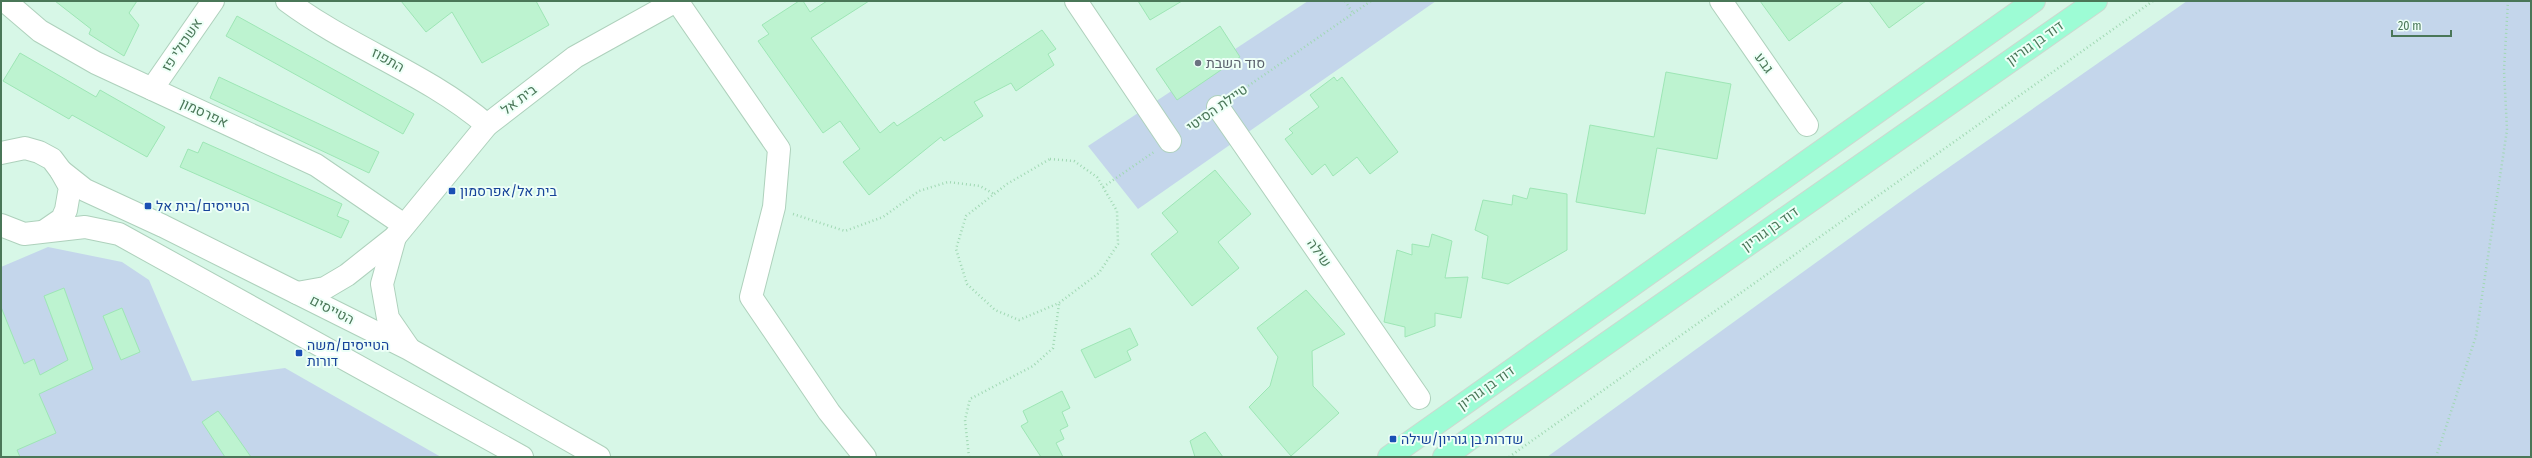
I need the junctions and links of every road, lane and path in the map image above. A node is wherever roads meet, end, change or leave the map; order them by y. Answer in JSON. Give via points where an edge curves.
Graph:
{"nodes":[{"id":1,"x":5,"y":1,"type":"edge"},
{"id":2,"x":213,"y":1,"type":"edge"},
{"id":3,"x":287,"y":1,"type":"edge"},
{"id":4,"x":676,"y":1,"type":"edge"},
{"id":5,"x":1076,"y":1,"type":"edge"},
{"id":6,"x":1345,"y":1,"type":"edge"},
{"id":7,"x":1371,"y":1,"type":"edge"},
{"id":8,"x":1721,"y":1,"type":"edge"},
{"id":9,"x":2034,"y":1,"type":"edge"},
{"id":10,"x":2096,"y":1,"type":"edge"},
{"id":11,"x":2153,"y":1,"type":"edge"},
{"id":12,"x":2508,"y":1,"type":"edge"},
{"id":13,"x":1353,"y":13,"type":"junction"},
{"id":14,"x":152,"y":89,"type":"junction"},
{"id":15,"x":1218,"y":107,"type":"junction"},
{"id":16,"x":486,"y":125,"type":"junction"},
{"id":17,"x":1807,"y":125,"type":"dead end"},
{"id":18,"x":1170,"y":141,"type":"junction"},
{"id":19,"x":6,"y":146,"type":"edge"},
{"id":20,"x":61,"y":171,"type":"junction"},
{"id":21,"x":1103,"y":187,"type":"junction"},
{"id":22,"x":994,"y":194,"type":"junction"},
{"id":23,"x":774,"y":207,"type":"junction"},
{"id":24,"x":2,"y":227,"type":"edge"},
{"id":25,"x":46,"y":230,"type":"junction"},
{"id":26,"x":400,"y":231,"type":"junction"},
{"id":27,"x":297,"y":293,"type":"junction"},
{"id":28,"x":1059,"y":303,"type":"junction"},
{"id":29,"x":409,"y":349,"type":"junction"},
{"id":30,"x":1419,"y":398,"type":"dead end"},
{"id":31,"x":522,"y":457,"type":"edge"},
{"id":32,"x":599,"y":457,"type":"edge"},
{"id":33,"x":865,"y":457,"type":"edge"},
{"id":34,"x":969,"y":457,"type":"edge"},
{"id":35,"x":1389,"y":457,"type":"edge"},
{"id":36,"x":1444,"y":457,"type":"edge"},
{"id":37,"x":1509,"y":457,"type":"edge"},
{"id":38,"x":2436,"y":457,"type":"edge"}],
"edges":[{"from":1,"to":14,"type":"street","name":"אפרסמון","via":[[40,31],[96,63]]},
{"from":2,"to":14,"type":"street","name":"אשכולי פז"},
{"from":3,"to":16,"type":"street","name":"התפוז","via":[[309,18],[460,102]]},
{"from":4,"to":16,"type":"street","name":"בית אל","via":[[575,57]]},
{"from":4,"to":23,"type":"street","via":[[779,149]]},
{"from":5,"to":18,"type":"street"},
{"from":6,"to":13,"type":"path"},
{"from":7,"to":13,"type":"path","name":"טיילת הסיטי"},
{"from":8,"to":17,"type":"street","name":"גבע"},
{"from":9,"to":35,"type":"main road","name":"דוד בן גוריון"},
{"from":10,"to":36,"type":"main road","name":"דוד בן גוריון"},
{"from":11,"to":37,"type":"path"},
{"from":12,"to":38,"type":"path","via":[[2504,70],[2507,130],[2477,328]]},
{"from":13,"to":15,"type":"path","name":"טיילת הסיטי"},
{"from":14,"to":26,"type":"street","name":"אפרסמון","via":[[316,165]]},
{"from":15,"to":18,"type":"path","name":"טיילת הסיטי"},
{"from":15,"to":30,"type":"street","name":"שילה"},
{"from":16,"to":26,"type":"street","name":"בית אל"},
{"from":18,"to":21,"type":"path","name":"טיילת הסיטי"},
{"from":19,"to":20,"type":"street","via":[[40,152],[52,160]]},
{"from":20,"to":25,"type":"street","via":[[70,187],[66,210],[62,219]]},
{"from":20,"to":27,"type":"street","name":"הטייסים","via":[[85,190]]},
{"from":21,"to":22,"type":"path","via":[[1097,177],[1074,161],[1050,159]]},
{"from":21,"to":28,"type":"path","via":[[1117,211],[1118,244],[1100,273]]},
{"from":22,"to":23,"type":"path","via":[[980,186],[948,182],[919,191],[884,217],[845,231],[812,222]]},
{"from":22,"to":28,"type":"path","via":[[966,216],[956,249],[967,284],[995,310],[1019,320]]},
{"from":23,"to":33,"type":"street","via":[[751,298],[829,412]]},
{"from":24,"to":25,"type":"street","via":[[24,234]]},
{"from":25,"to":31,"type":"street","via":[[85,226],[119,234]]},
{"from":26,"to":27,"type":"street","name":"בית אל","via":[[347,275],[325,288]]},
{"from":26,"to":29,"type":"street","name":"בית אל","via":[[382,284],[388,318]]},
{"from":27,"to":29,"type":"street","name":"הטייסים"},
{"from":28,"to":34,"type":"path","via":[[1053,348],[1033,366],[970,399],[965,420]]},
{"from":29,"to":32,"type":"street","name":"הטייסים"}]}
